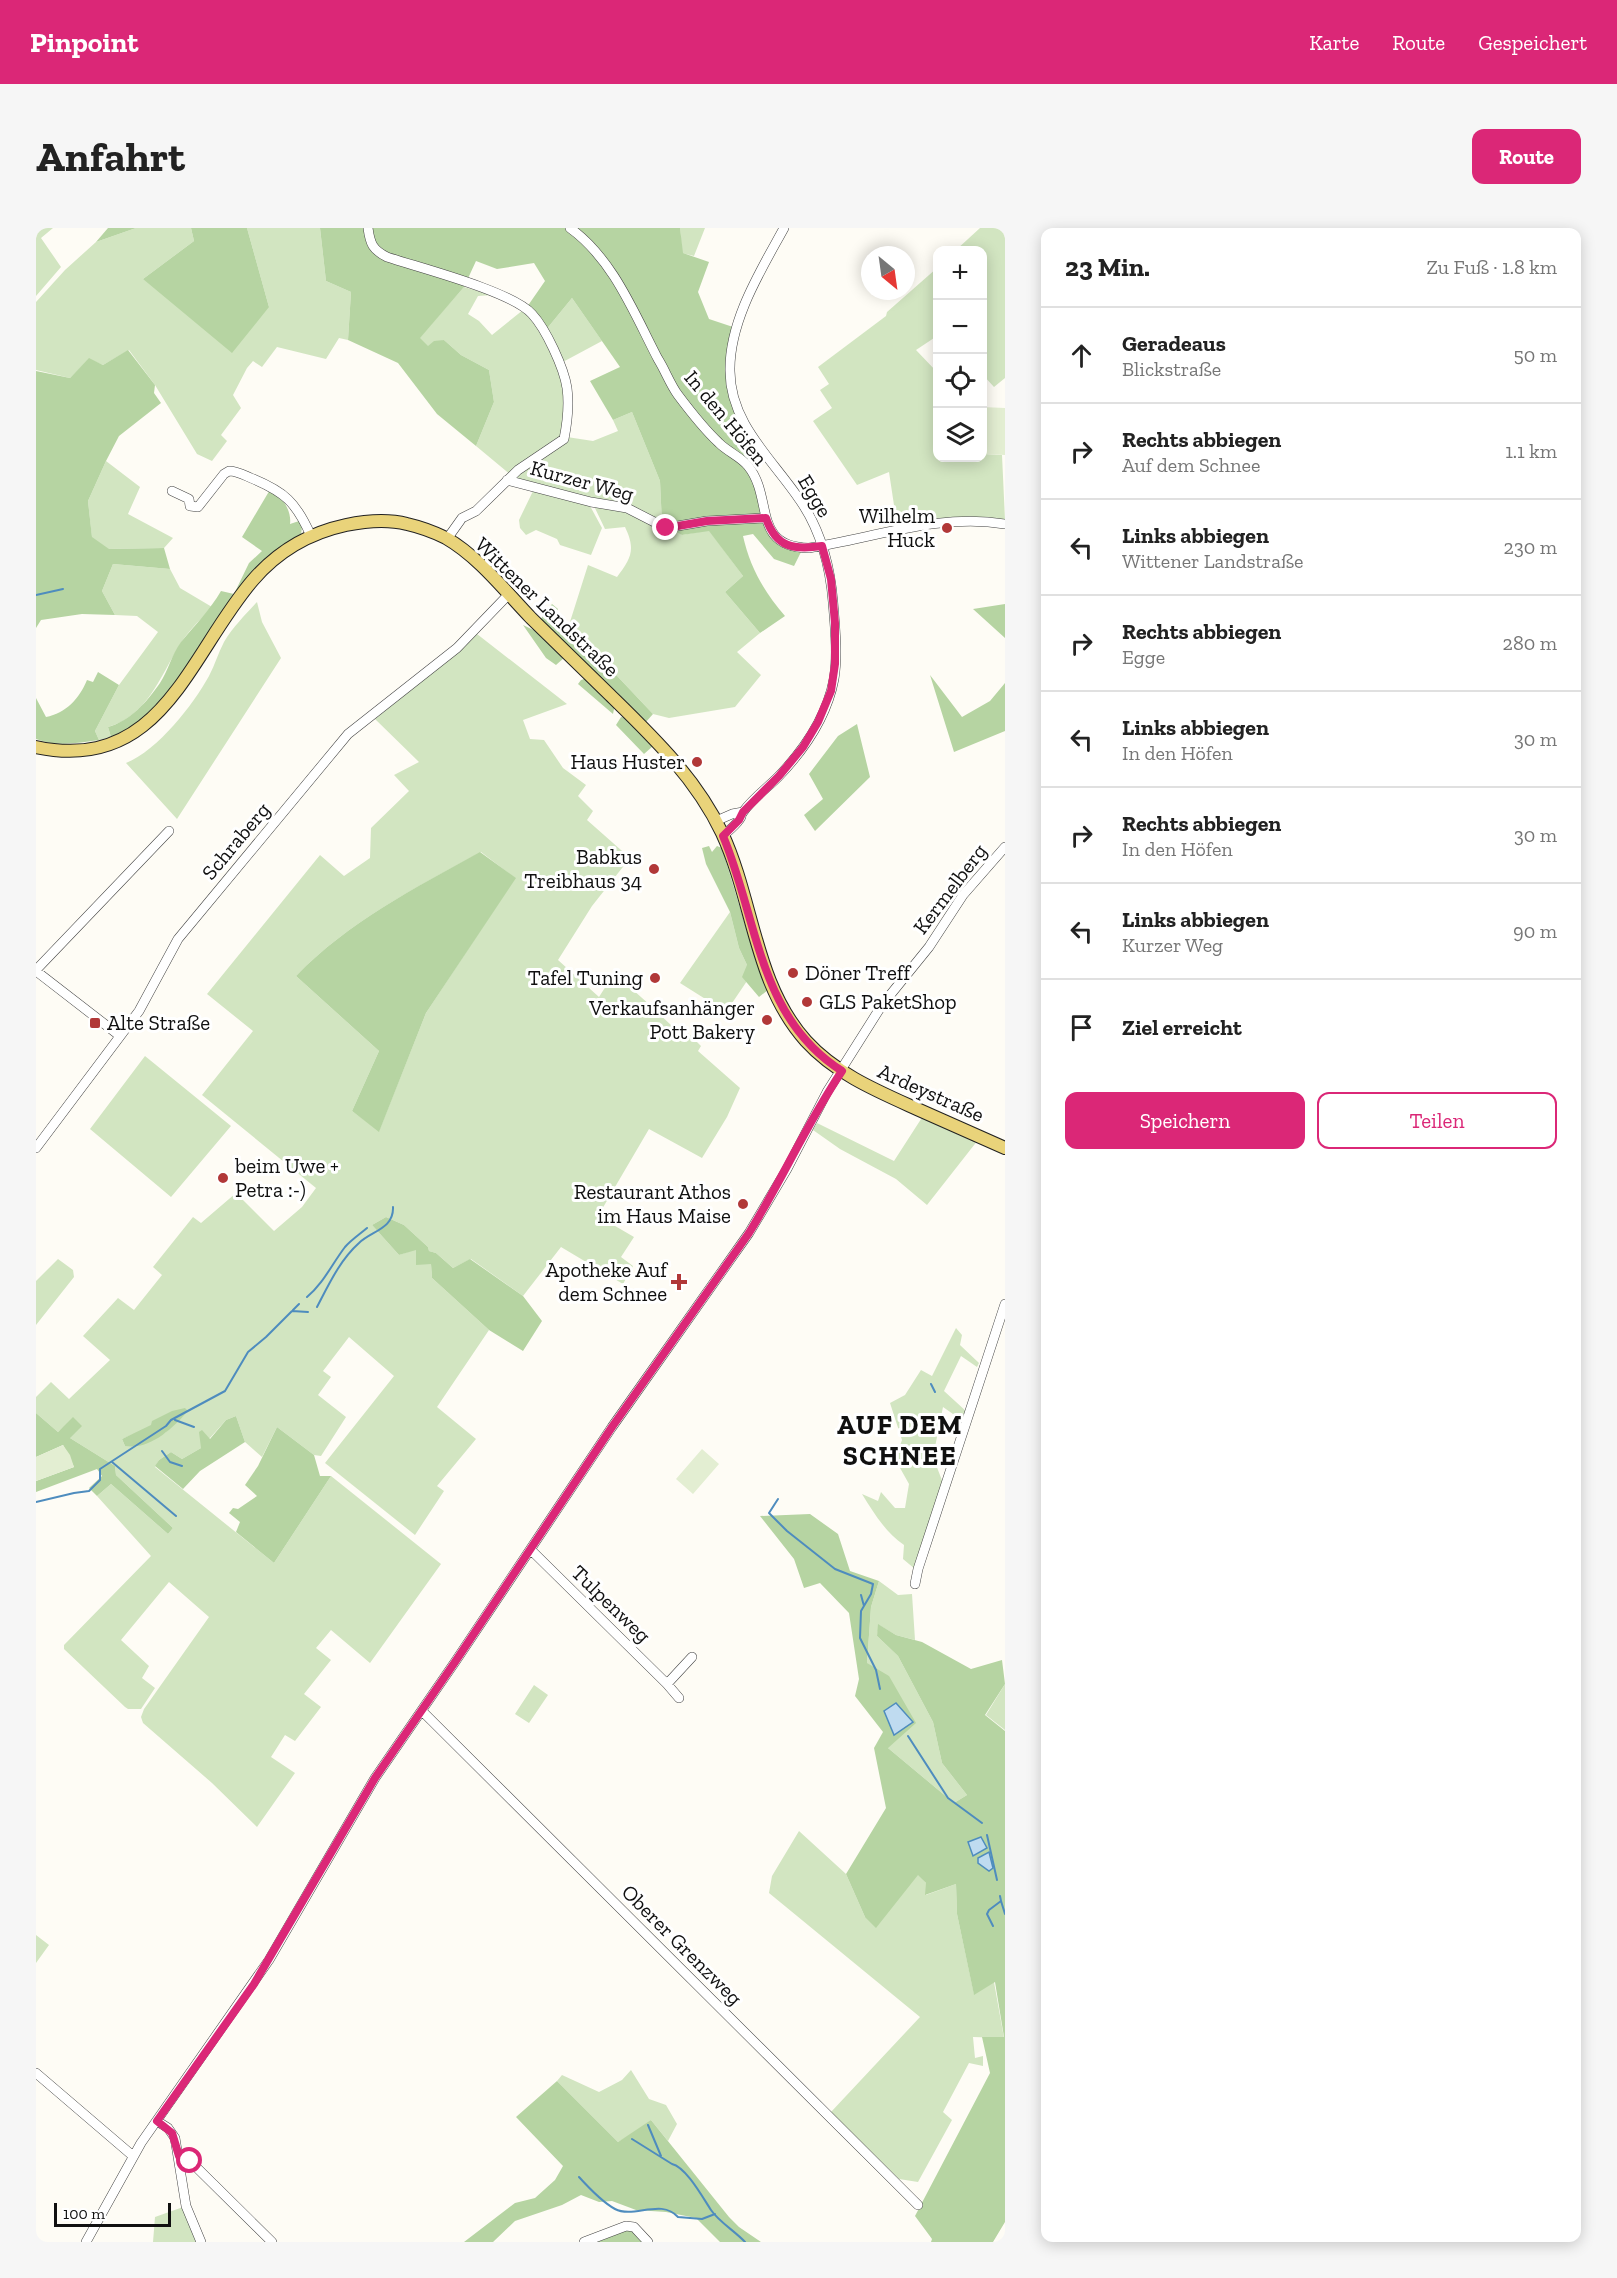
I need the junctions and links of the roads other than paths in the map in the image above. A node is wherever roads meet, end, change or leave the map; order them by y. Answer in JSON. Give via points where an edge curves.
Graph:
{"nodes":[{"id":1,"x":368,"y":228,"type":"edge"},
{"id":2,"x":570,"y":228,"type":"edge"},
{"id":3,"x":784,"y":228,"type":"edge"},
{"id":4,"x":507,"y":480,"type":"junction"},
{"id":5,"x":172,"y":491,"type":"dead end"},
{"id":6,"x":766,"y":518,"type":"junction"},
{"id":7,"x":1005,"y":524,"type":"edge"},
{"id":8,"x":310,"y":536,"type":"junction"},
{"id":9,"x":447,"y":539,"type":"junction"},
{"id":10,"x":822,"y":546,"type":"junction"},
{"id":11,"x":508,"y":595,"type":"junction"},
{"id":12,"x":36,"y":747,"type":"edge"},
{"id":13,"x":743,"y":812,"type":"junction"},
{"id":14,"x":716,"y":821,"type":"junction"},
{"id":15,"x":169,"y":831,"type":"dead end"},
{"id":16,"x":723,"y":836,"type":"junction"},
{"id":17,"x":1005,"y":847,"type":"edge"},
{"id":18,"x":36,"y":970,"type":"edge"},
{"id":19,"x":120,"y":1036,"type":"junction"},
{"id":20,"x":842,"y":1071,"type":"junction"},
{"id":21,"x":36,"y":1148,"type":"edge"},
{"id":22,"x":1005,"y":1148,"type":"edge"},
{"id":23,"x":1005,"y":1304,"type":"edge"},
{"id":24,"x":531,"y":1550,"type":"junction"},
{"id":25,"x":915,"y":1584,"type":"dead end"},
{"id":26,"x":692,"y":1657,"type":"dead end"},
{"id":27,"x":667,"y":1684,"type":"junction"},
{"id":28,"x":679,"y":1698,"type":"dead end"},
{"id":29,"x":422,"y":1711,"type":"junction"},
{"id":30,"x":36,"y":2073,"type":"edge"},
{"id":31,"x":157,"y":2121,"type":"junction"},
{"id":32,"x":133,"y":2156,"type":"junction"},
{"id":33,"x":179,"y":2156,"type":"junction"},
{"id":34,"x":918,"y":2205,"type":"dead end"},
{"id":35,"x":86,"y":2242,"type":"edge"},
{"id":36,"x":201,"y":2242,"type":"edge"},
{"id":37,"x":272,"y":2242,"type":"edge"},
{"id":38,"x":584,"y":2242,"type":"edge"},
{"id":39,"x":648,"y":2242,"type":"edge"}],
"edges":[{"from":1,"to":4,"type":"street","via":[[375,251],[520,305],[532,314],[543,331],[567,391],[564,439]]},
{"from":2,"to":6,"type":"street","name":"In den Höfen","via":[[601,258],[677,393],[719,443],[748,465],[758,484]]},
{"from":3,"to":10,"type":"street","name":"Egge","via":[[742,312],[730,362],[730,380],[744,424],[802,503]]},
{"from":4,"to":6,"type":"street","name":"Kurzer Weg","via":[[627,508],[666,528]]},
{"from":4,"to":9,"type":"street","name":"Kurzer Weg","via":[[476,511],[462,518]]},
{"from":5,"to":8,"type":"street","via":[[189,499],[190,506],[198,507],[224,474],[236,471],[272,486],[292,503]]},
{"from":6,"to":10,"type":"street","name":"In den Höfen","via":[[775,537],[784,544],[796,548]]},
{"from":7,"to":10,"type":"street","via":[[972,521],[915,526]]},
{"from":8,"to":9,"type":"main road","name":"Wittener Landstraße","via":[[368,522],[399,522]]},
{"from":8,"to":12,"type":"main road","name":"Wittener Landstraße","via":[[274,559],[252,581],[173,697],[148,722],[126,737],[99,746],[70,750]]},
{"from":9,"to":11,"type":"main road","name":"Wittener Landstraße","via":[[477,562]]},
{"from":10,"to":13,"type":"street","name":"Egge","via":[[834,614],[833,682],[818,722],[803,747]]},
{"from":11,"to":14,"type":"main road","name":"Wittener Landstraße","via":[[670,755]]},
{"from":11,"to":19,"type":"street","name":"Schraberg","via":[[457,648],[350,732],[178,939],[139,1011]]},
{"from":13,"to":14,"type":"street","name":"Egge"},
{"from":13,"to":16,"type":"street","name":"Egge"},
{"from":14,"to":16,"type":"main road","name":"Wittener Landstraße"},
{"from":15,"to":18,"type":"street"},
{"from":16,"to":20,"type":"main road","name":"Wittener Landstraße","via":[[761,959],[782,1007],[821,1058]]},
{"from":17,"to":20,"type":"street","name":"Kermelberg","via":[[963,895],[882,1005]]},
{"from":18,"to":19,"type":"street"},
{"from":19,"to":21,"type":"street","name":"Schraberg"},
{"from":20,"to":22,"type":"main road","name":"Ardeystraße"},
{"from":20,"to":24,"type":"street","via":[[749,1233],[618,1418]]},
{"from":23,"to":25,"type":"street"},
{"from":24,"to":27,"type":"street","name":"Tulpenweg"},
{"from":24,"to":29,"type":"street"},
{"from":26,"to":27,"type":"street"},
{"from":27,"to":28,"type":"street","name":"Tulpenweg"},
{"from":29,"to":31,"type":"street","via":[[375,1778],[254,1984]]},
{"from":29,"to":34,"type":"street","name":"Oberer Grenzweg"},
{"from":30,"to":32,"type":"street"},
{"from":31,"to":32,"type":"street"},
{"from":31,"to":33,"type":"street","via":[[172,2133]]},
{"from":32,"to":35,"type":"street"},
{"from":33,"to":36,"type":"street","via":[[186,2206]]},
{"from":33,"to":37,"type":"street","via":[[190,2161]]},
{"from":38,"to":39,"type":"street","via":[[626,2226],[634,2227]]}]}
